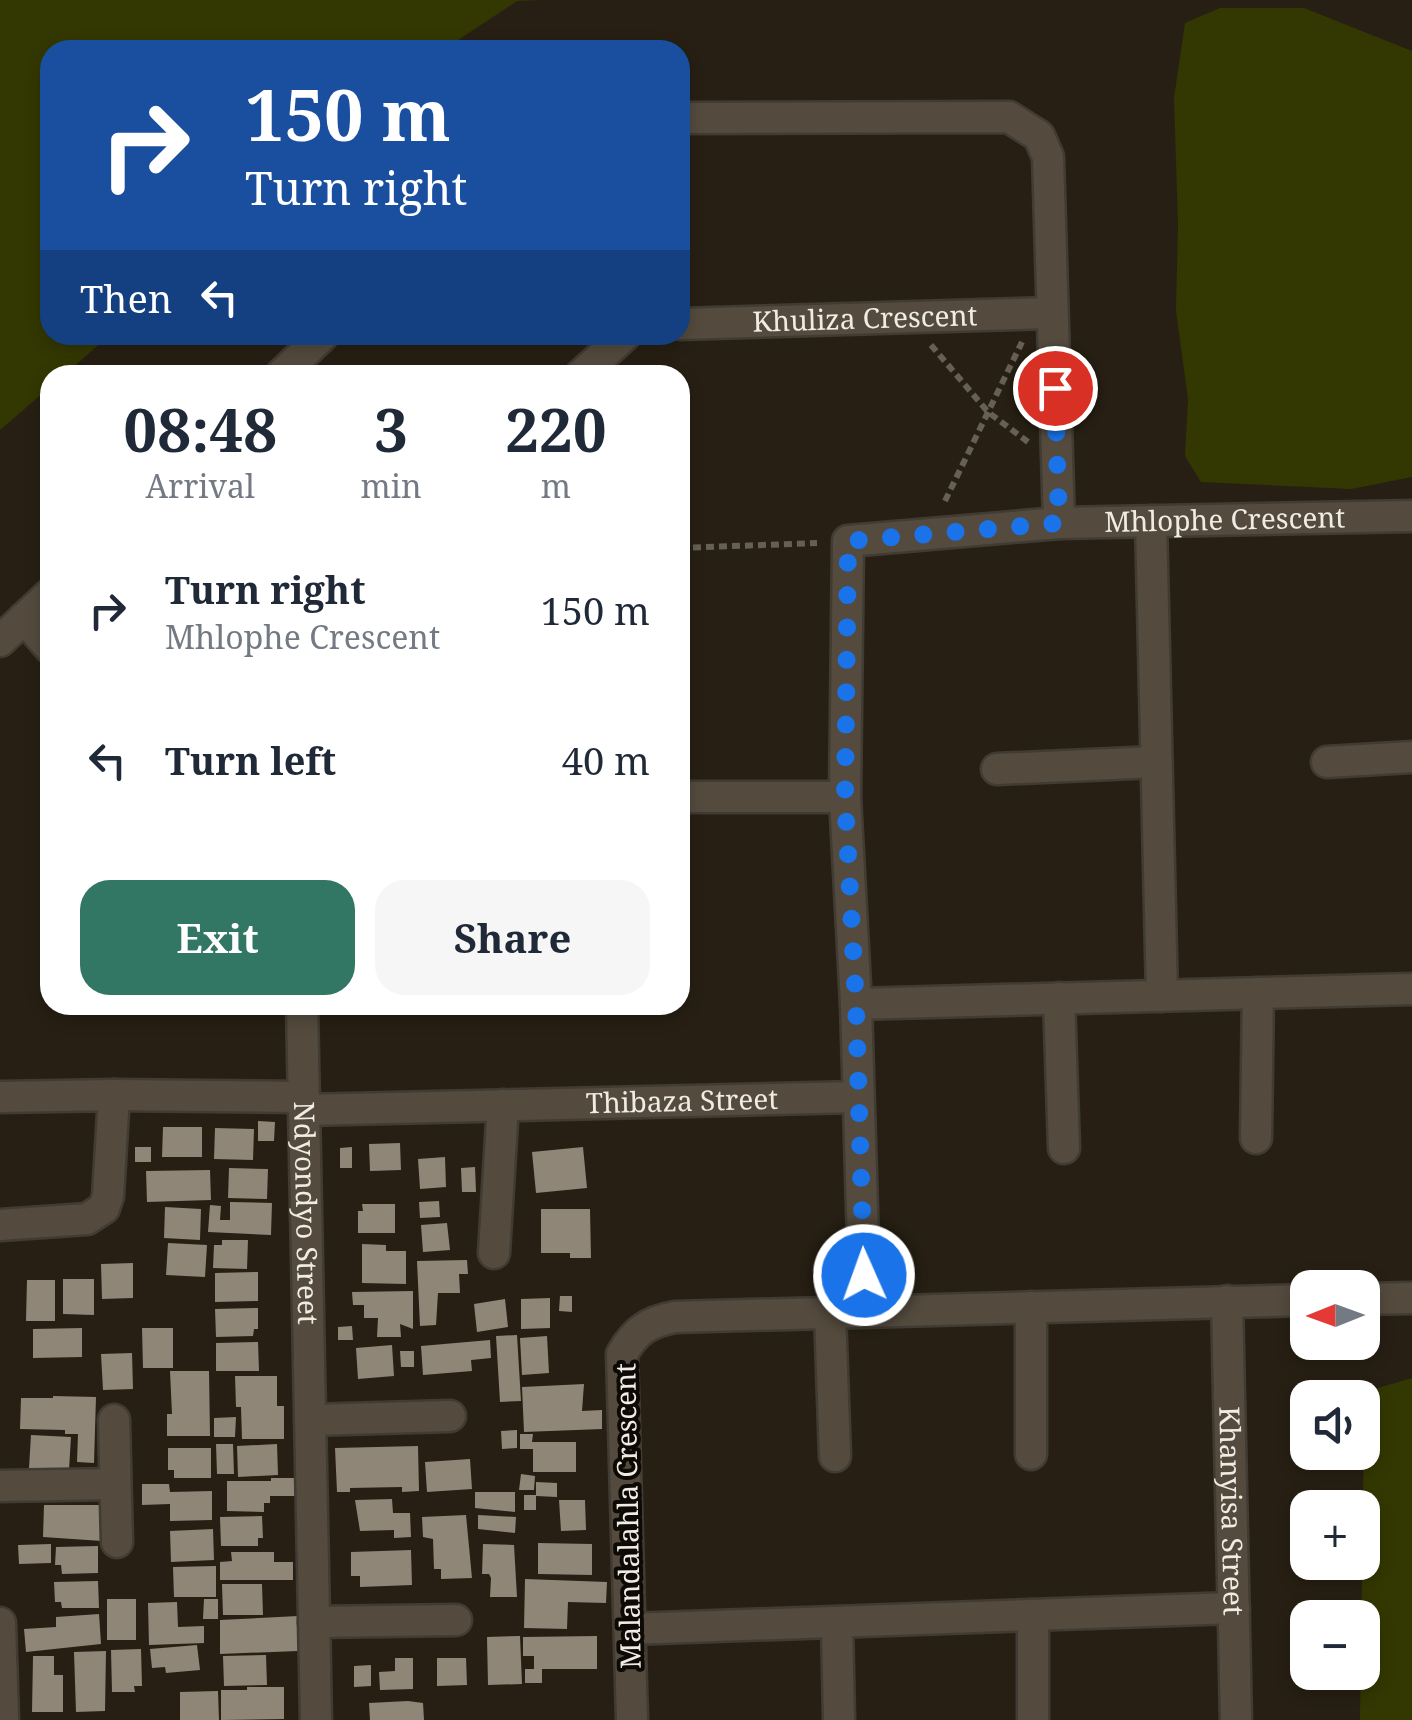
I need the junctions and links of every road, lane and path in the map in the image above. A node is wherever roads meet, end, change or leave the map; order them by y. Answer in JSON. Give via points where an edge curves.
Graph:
{"nodes":[{"id":1,"x":690,"y":118,"type":"edge"},
{"id":2,"x":1044,"y":313,"type":"junction"},
{"id":3,"x":908,"y":318,"type":"junction"},
{"id":4,"x":690,"y":324,"type":"edge"},
{"id":5,"x":312,"y":345,"type":"edge"},
{"id":6,"x":613,"y":345,"type":"edge"},
{"id":7,"x":292,"y":365,"type":"edge"},
{"id":8,"x":592,"y":365,"type":"edge"},
{"id":9,"x":988,"y":412,"type":"junction"},
{"id":10,"x":1057,"y":463,"type":"junction"},
{"id":11,"x":1412,"y":516,"type":"edge"},
{"id":12,"x":1150,"y":521,"type":"junction"},
{"id":13,"x":1059,"y":523,"type":"junction"},
{"id":14,"x":930,"y":532,"type":"junction"},
{"id":15,"x":848,"y":541,"type":"junction"},
{"id":16,"x":690,"y":548,"type":"edge"},
{"id":17,"x":40,"y":603,"type":"edge"},
{"id":18,"x":24,"y":618,"type":"junction"},
{"id":19,"x":40,"y":636,"type":"edge"},
{"id":20,"x":0,"y":641,"type":"edge"},
{"id":21,"x":1412,"y":758,"type":"edge"},
{"id":22,"x":1156,"y":762,"type":"junction"},
{"id":23,"x":1327,"y":762,"type":"dead end"},
{"id":24,"x":997,"y":769,"type":"dead end"},
{"id":25,"x":690,"y":797,"type":"edge"},
{"id":26,"x":845,"y":797,"type":"junction"},
{"id":27,"x":1412,"y":990,"type":"edge"},
{"id":28,"x":1258,"y":994,"type":"junction"},
{"id":29,"x":1162,"y":996,"type":"junction"},
{"id":30,"x":1059,"y":998,"type":"junction"},
{"id":31,"x":856,"y":1004,"type":"junction"},
{"id":32,"x":302,"y":1015,"type":"edge"},
{"id":33,"x":114,"y":1095,"type":"junction"},
{"id":34,"x":0,"y":1097,"type":"edge"},
{"id":35,"x":857,"y":1097,"type":"junction"},
{"id":36,"x":304,"y":1103,"type":"junction"},
{"id":37,"x":503,"y":1105,"type":"junction"},
{"id":38,"x":1256,"y":1138,"type":"dead end"},
{"id":39,"x":1064,"y":1148,"type":"dead end"},
{"id":40,"x":0,"y":1225,"type":"edge"},
{"id":41,"x":494,"y":1253,"type":"dead end"},
{"id":42,"x":1412,"y":1298,"type":"edge"},
{"id":43,"x":1380,"y":1299,"type":"edge"},
{"id":44,"x":1290,"y":1300,"type":"edge"},
{"id":45,"x":1226,"y":1301,"type":"junction"},
{"id":46,"x":1031,"y":1307,"type":"junction"},
{"id":47,"x":865,"y":1311,"type":"junction"},
{"id":48,"x":830,"y":1312,"type":"junction"},
{"id":49,"x":450,"y":1416,"type":"dead end"},
{"id":50,"x":114,"y":1420,"type":"dead end"},
{"id":51,"x":310,"y":1420,"type":"junction"},
{"id":52,"x":1031,"y":1454,"type":"dead end"},
{"id":53,"x":834,"y":1456,"type":"dead end"},
{"id":54,"x":115,"y":1484,"type":"junction"},
{"id":55,"x":0,"y":1486,"type":"edge"},
{"id":56,"x":117,"y":1542,"type":"dead end"},
{"id":57,"x":1234,"y":1608,"type":"junction"},
{"id":58,"x":1033,"y":1615,"type":"junction"},
{"id":59,"x":456,"y":1620,"type":"dead end"},
{"id":60,"x":0,"y":1622,"type":"edge"},
{"id":61,"x":314,"y":1622,"type":"junction"},
{"id":62,"x":838,"y":1622,"type":"junction"},
{"id":63,"x":630,"y":1630,"type":"junction"},
{"id":64,"x":3,"y":1720,"type":"edge"},
{"id":65,"x":316,"y":1720,"type":"edge"},
{"id":66,"x":632,"y":1720,"type":"edge"},
{"id":67,"x":839,"y":1720,"type":"edge"},
{"id":68,"x":1033,"y":1720,"type":"edge"},
{"id":69,"x":1236,"y":1720,"type":"edge"}],
"edges":[{"from":1,"to":2,"type":"street","via":[[1015,119],[1039,136],[1048,157]]},
{"from":2,"to":3,"type":"street","name":"Khuliza Crescent"},
{"from":2,"to":9,"type":"path"},
{"from":2,"to":10,"type":"street"},
{"from":3,"to":4,"type":"street","name":"Khuliza Crescent"},
{"from":3,"to":9,"type":"path"},
{"from":5,"to":7,"type":"street"},
{"from":6,"to":8,"type":"street"},
{"from":9,"to":10,"type":"path"},
{"from":9,"to":14,"type":"path"},
{"from":10,"to":13,"type":"street"},
{"from":11,"to":12,"type":"street","name":"Mhlophe Crescent"},
{"from":12,"to":13,"type":"street","name":"Mhlophe Crescent"},
{"from":12,"to":22,"type":"street"},
{"from":13,"to":14,"type":"street","name":"Mhlophe Crescent"},
{"from":14,"to":15,"type":"street","name":"Mhlophe Crescent"},
{"from":15,"to":16,"type":"path"},
{"from":15,"to":26,"type":"street"},
{"from":17,"to":18,"type":"street"},
{"from":18,"to":19,"type":"street"},
{"from":18,"to":20,"type":"street"},
{"from":21,"to":23,"type":"street"},
{"from":22,"to":24,"type":"street"},
{"from":22,"to":29,"type":"street"},
{"from":25,"to":26,"type":"street"},
{"from":26,"to":31,"type":"street"},
{"from":27,"to":28,"type":"street"},
{"from":28,"to":29,"type":"street"},
{"from":28,"to":38,"type":"street"},
{"from":29,"to":30,"type":"street"},
{"from":30,"to":31,"type":"street"},
{"from":30,"to":39,"type":"street"},
{"from":31,"to":35,"type":"street"},
{"from":32,"to":36,"type":"street","name":"Ndyondyo Street"},
{"from":33,"to":34,"type":"street","name":"Thibaza Street"},
{"from":33,"to":36,"type":"street","name":"Thibaza Street"},
{"from":33,"to":40,"type":"street","via":[[104,1208],[87,1219]]},
{"from":35,"to":37,"type":"street","name":"Thibaza Street"},
{"from":35,"to":47,"type":"street"},
{"from":36,"to":37,"type":"street","name":"Thibaza Street"},
{"from":36,"to":51,"type":"street","name":"Ndyondyo Street"},
{"from":37,"to":41,"type":"street"},
{"from":42,"to":43,"type":"street"},
{"from":44,"to":45,"type":"street","name":"Malandalahla Crescent"},
{"from":45,"to":46,"type":"street","name":"Malandalahla Crescent"},
{"from":45,"to":57,"type":"street","name":"Khanyisa Street"},
{"from":46,"to":47,"type":"street","name":"Malandalahla Crescent"},
{"from":46,"to":52,"type":"street"},
{"from":47,"to":48,"type":"street","name":"Malandalahla Crescent"},
{"from":48,"to":53,"type":"street"},
{"from":48,"to":63,"type":"street","name":"Malandalahla Crescent","via":[[674,1317],[654,1321],[630,1340],[622,1354]]},
{"from":49,"to":51,"type":"street"},
{"from":50,"to":54,"type":"street"},
{"from":51,"to":61,"type":"street","name":"Ndyondyo Street"},
{"from":54,"to":55,"type":"street"},
{"from":54,"to":56,"type":"street"},
{"from":57,"to":58,"type":"street"},
{"from":57,"to":69,"type":"street","name":"Khanyisa Street"},
{"from":58,"to":62,"type":"street"},
{"from":58,"to":68,"type":"street"},
{"from":59,"to":61,"type":"street"},
{"from":60,"to":64,"type":"street"},
{"from":61,"to":65,"type":"street","name":"Ndyondyo Street"},
{"from":62,"to":63,"type":"street"},
{"from":62,"to":67,"type":"street"},
{"from":63,"to":66,"type":"street","name":"Malandalahla Crescent"}]}
